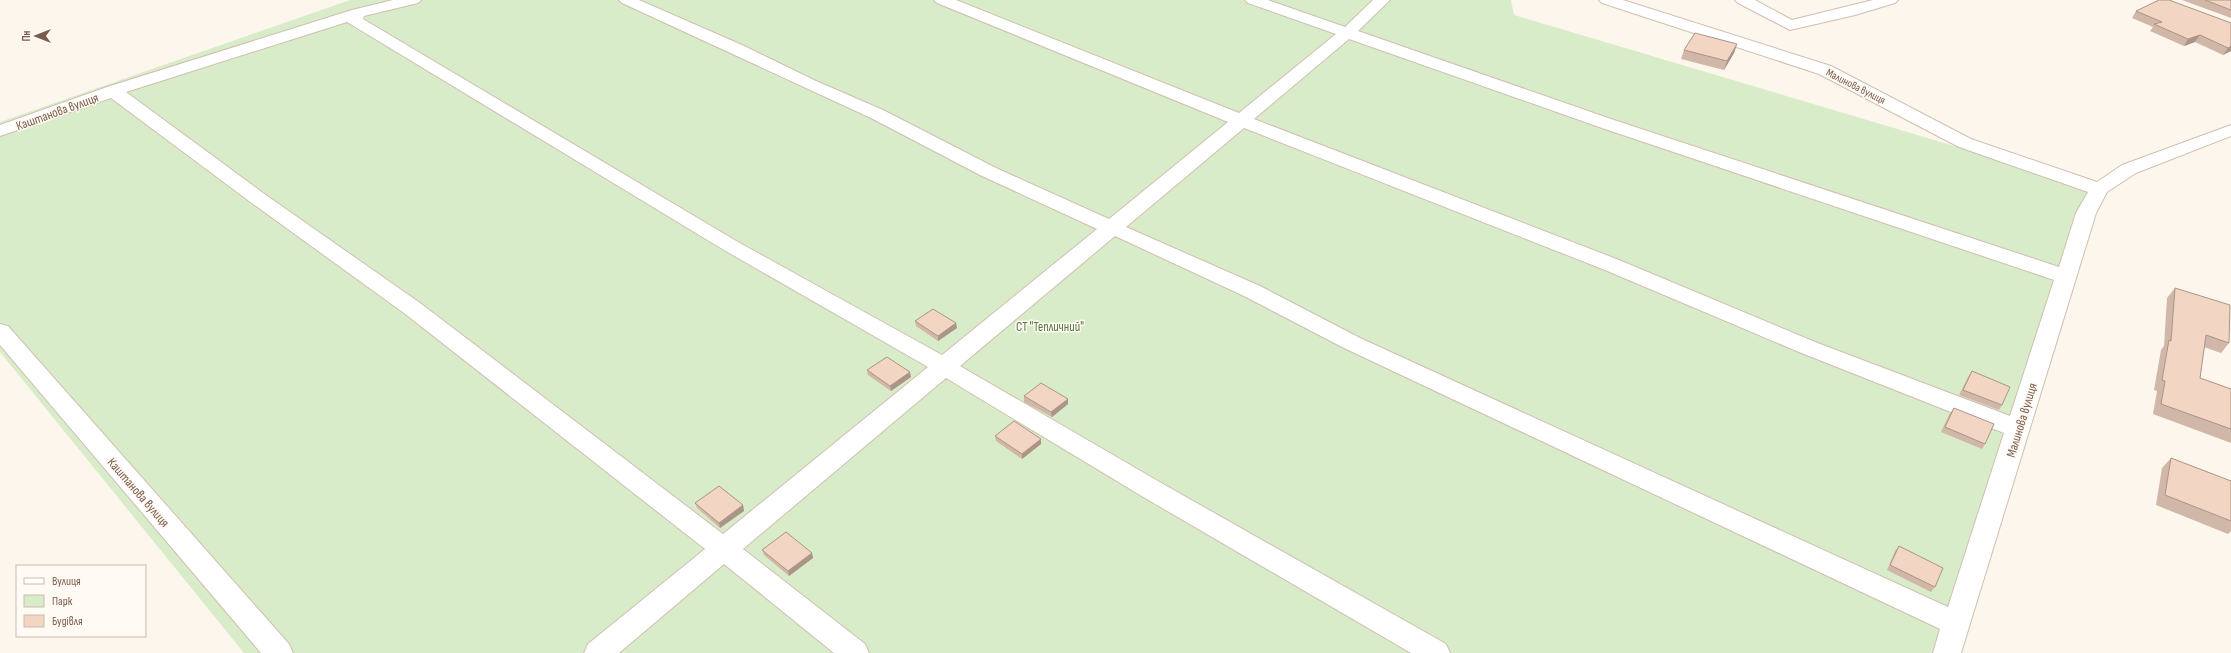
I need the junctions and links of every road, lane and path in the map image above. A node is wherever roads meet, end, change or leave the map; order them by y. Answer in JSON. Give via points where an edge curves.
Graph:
{"nodes":[{"id":1,"x":413,"y":0,"type":"edge"},
{"id":2,"x":627,"y":0,"type":"edge"},
{"id":3,"x":942,"y":0,"type":"edge"},
{"id":4,"x":1253,"y":0,"type":"edge"},
{"id":5,"x":1382,"y":0,"type":"edge"},
{"id":6,"x":1607,"y":0,"type":"edge"},
{"id":7,"x":1743,"y":0,"type":"edge"},
{"id":8,"x":1890,"y":0,"type":"edge"},
{"id":9,"x":358,"y":13,"type":"junction"},
{"id":10,"x":1347,"y":33,"type":"junction"},
{"id":11,"x":113,"y":91,"type":"junction"},
{"id":12,"x":1242,"y":121,"type":"junction"},
{"id":13,"x":2231,"y":130,"type":"edge"},
{"id":14,"x":0,"y":131,"type":"edge"},
{"id":15,"x":2099,"y":189,"type":"junction"},
{"id":16,"x":1112,"y":228,"type":"junction"},
{"id":17,"x":2065,"y":276,"type":"junction"},
{"id":18,"x":0,"y":330,"type":"edge"},
{"id":19,"x":945,"y":366,"type":"junction"},
{"id":20,"x":2019,"y":429,"type":"junction"},
{"id":21,"x":724,"y":549,"type":"junction"},
{"id":22,"x":1957,"y":624,"type":"junction"},
{"id":23,"x":278,"y":653,"type":"edge"},
{"id":24,"x":598,"y":653,"type":"edge"},
{"id":25,"x":856,"y":653,"type":"edge"},
{"id":26,"x":1436,"y":653,"type":"edge"},
{"id":27,"x":1947,"y":653,"type":"edge"}],
"edges":[{"from":1,"to":9,"type":"street","name":"Каштанова вулиця"},
{"from":2,"to":16,"type":"street","via":[[877,114],[989,172]]},
{"from":3,"to":12,"type":"street"},
{"from":4,"to":10,"type":"street"},
{"from":5,"to":10,"type":"street"},
{"from":6,"to":15,"type":"street","name":"Малинова вулиця","via":[[1825,70],[1965,143]]},
{"from":7,"to":8,"type":"street","via":[[1790,25]]},
{"from":9,"to":11,"type":"street","name":"Каштанова вулиця"},
{"from":9,"to":19,"type":"street","via":[[354,20],[563,146],[731,246]]},
{"from":10,"to":12,"type":"street"},
{"from":10,"to":17,"type":"street","via":[[1608,124]]},
{"from":11,"to":14,"type":"street","name":"Каштанова вулиця"},
{"from":11,"to":21,"type":"street","via":[[412,308]]},
{"from":12,"to":16,"type":"street"},
{"from":12,"to":20,"type":"street","via":[[1612,265],[1807,347]]},
{"from":13,"to":15,"type":"street","name":"Малинова вулиця","via":[[2129,169]]},
{"from":15,"to":17,"type":"street","name":"Малинова вулиця","via":[[2086,213]]},
{"from":16,"to":19,"type":"street"},
{"from":16,"to":22,"type":"street","via":[[1252,291],[1352,342]]},
{"from":17,"to":20,"type":"street","name":"Малинова вулиця"},
{"from":18,"to":23,"type":"street","name":"Каштанова вулиця"},
{"from":19,"to":21,"type":"street"},
{"from":19,"to":26,"type":"street","via":[[1154,491]]},
{"from":20,"to":22,"type":"street","name":"Малинова вулиця"},
{"from":21,"to":24,"type":"street"},
{"from":21,"to":25,"type":"street"},
{"from":22,"to":27,"type":"street","name":"Малинова вулиця"}]}
